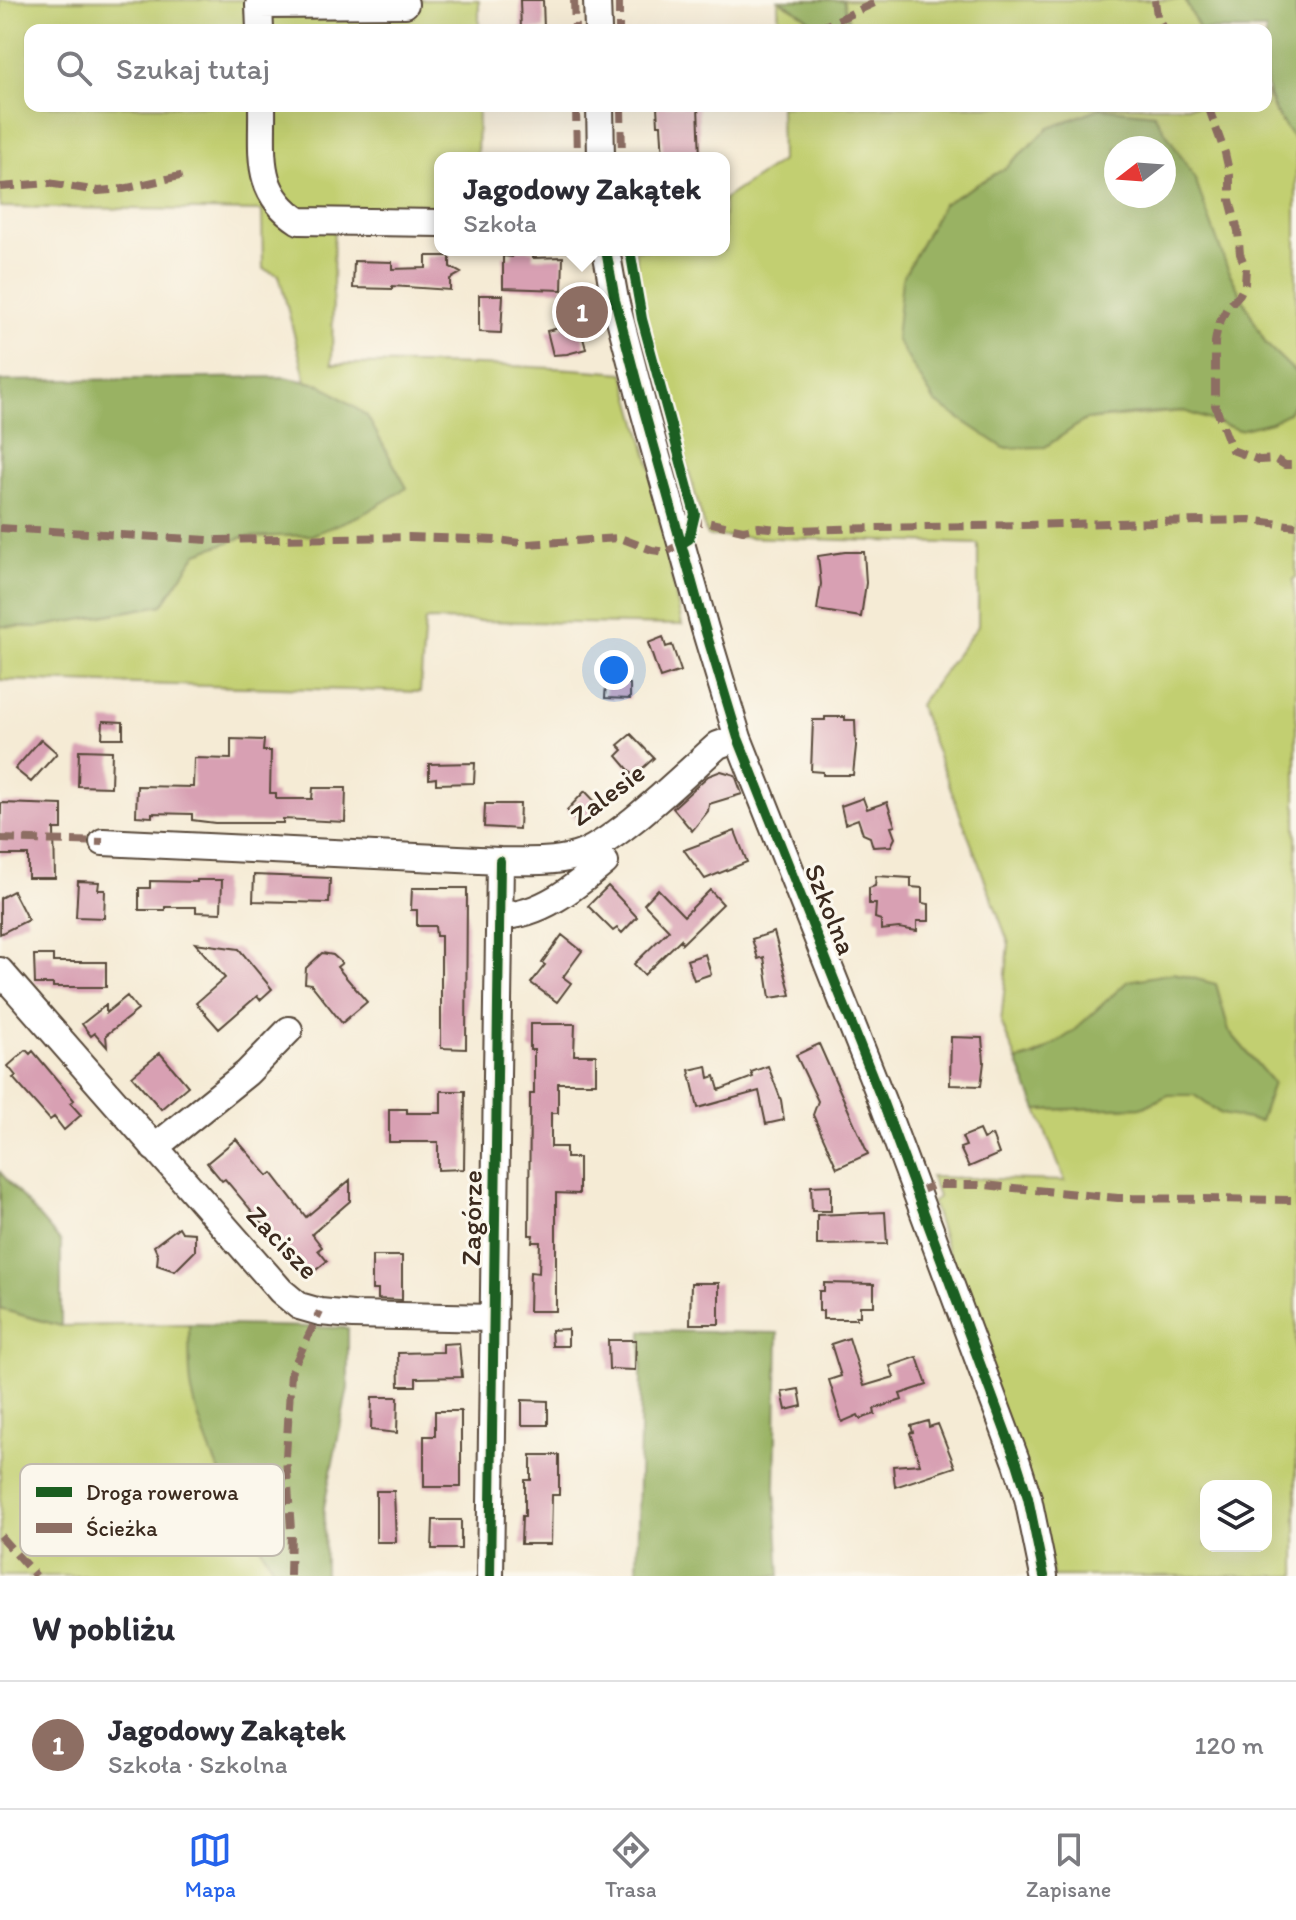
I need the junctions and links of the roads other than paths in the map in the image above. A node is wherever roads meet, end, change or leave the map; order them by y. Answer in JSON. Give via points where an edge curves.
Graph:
{"nodes":[{"id":1,"x":597,"y":0,"type":"edge"},
{"id":2,"x":405,"y":4,"type":"dead end"},
{"id":3,"x":260,"y":18,"type":"edge"},
{"id":4,"x":598,"y":24,"type":"edge"},
{"id":5,"x":262,"y":112,"type":"edge"},
{"id":6,"x":600,"y":112,"type":"edge"},
{"id":7,"x":601,"y":152,"type":"edge"},
{"id":8,"x":434,"y":223,"type":"edge"},
{"id":9,"x":607,"y":256,"type":"edge"},
{"id":10,"x":738,"y":738,"type":"junction"},
{"id":11,"x":103,"y":842,"type":"dead end"},
{"id":12,"x":500,"y":861,"type":"junction"},
{"id":13,"x":605,"y":862,"type":"dead end"},
{"id":14,"x":500,"y":916,"type":"junction"},
{"id":15,"x":0,"y":971,"type":"edge"},
{"id":16,"x":289,"y":1030,"type":"dead end"},
{"id":17,"x":154,"y":1148,"type":"junction"},
{"id":18,"x":494,"y":1318,"type":"junction"},
{"id":19,"x":490,"y":1576,"type":"edge"},
{"id":20,"x":1044,"y":1576,"type":"edge"}],
"edges":[{"from":1,"to":4,"type":"street"},
{"from":2,"to":3,"type":"street"},
{"from":5,"to":8,"type":"street","via":[[264,179],[283,211],[299,221]]},
{"from":6,"to":7,"type":"street"},
{"from":9,"to":10,"type":"street","name":"Szkolna","via":[[643,407]]},
{"from":10,"to":12,"type":"street","name":"Zalesie","via":[[718,745],[607,840],[577,856]]},
{"from":10,"to":20,"type":"street","name":"Szkolna","via":[[883,1103],[1013,1453]]},
{"from":11,"to":12,"type":"street"},
{"from":12,"to":14,"type":"street","name":"Zagórze"},
{"from":13,"to":14,"type":"street","via":[[529,914]]},
{"from":14,"to":18,"type":"street","name":"Zagórze"},
{"from":15,"to":17,"type":"street","name":"Zacisze"},
{"from":16,"to":17,"type":"street","via":[[247,1073]]},
{"from":17,"to":18,"type":"street","name":"Zacisze","via":[[299,1306],[353,1315]]},
{"from":18,"to":19,"type":"street","name":"Zagórze"}]}
